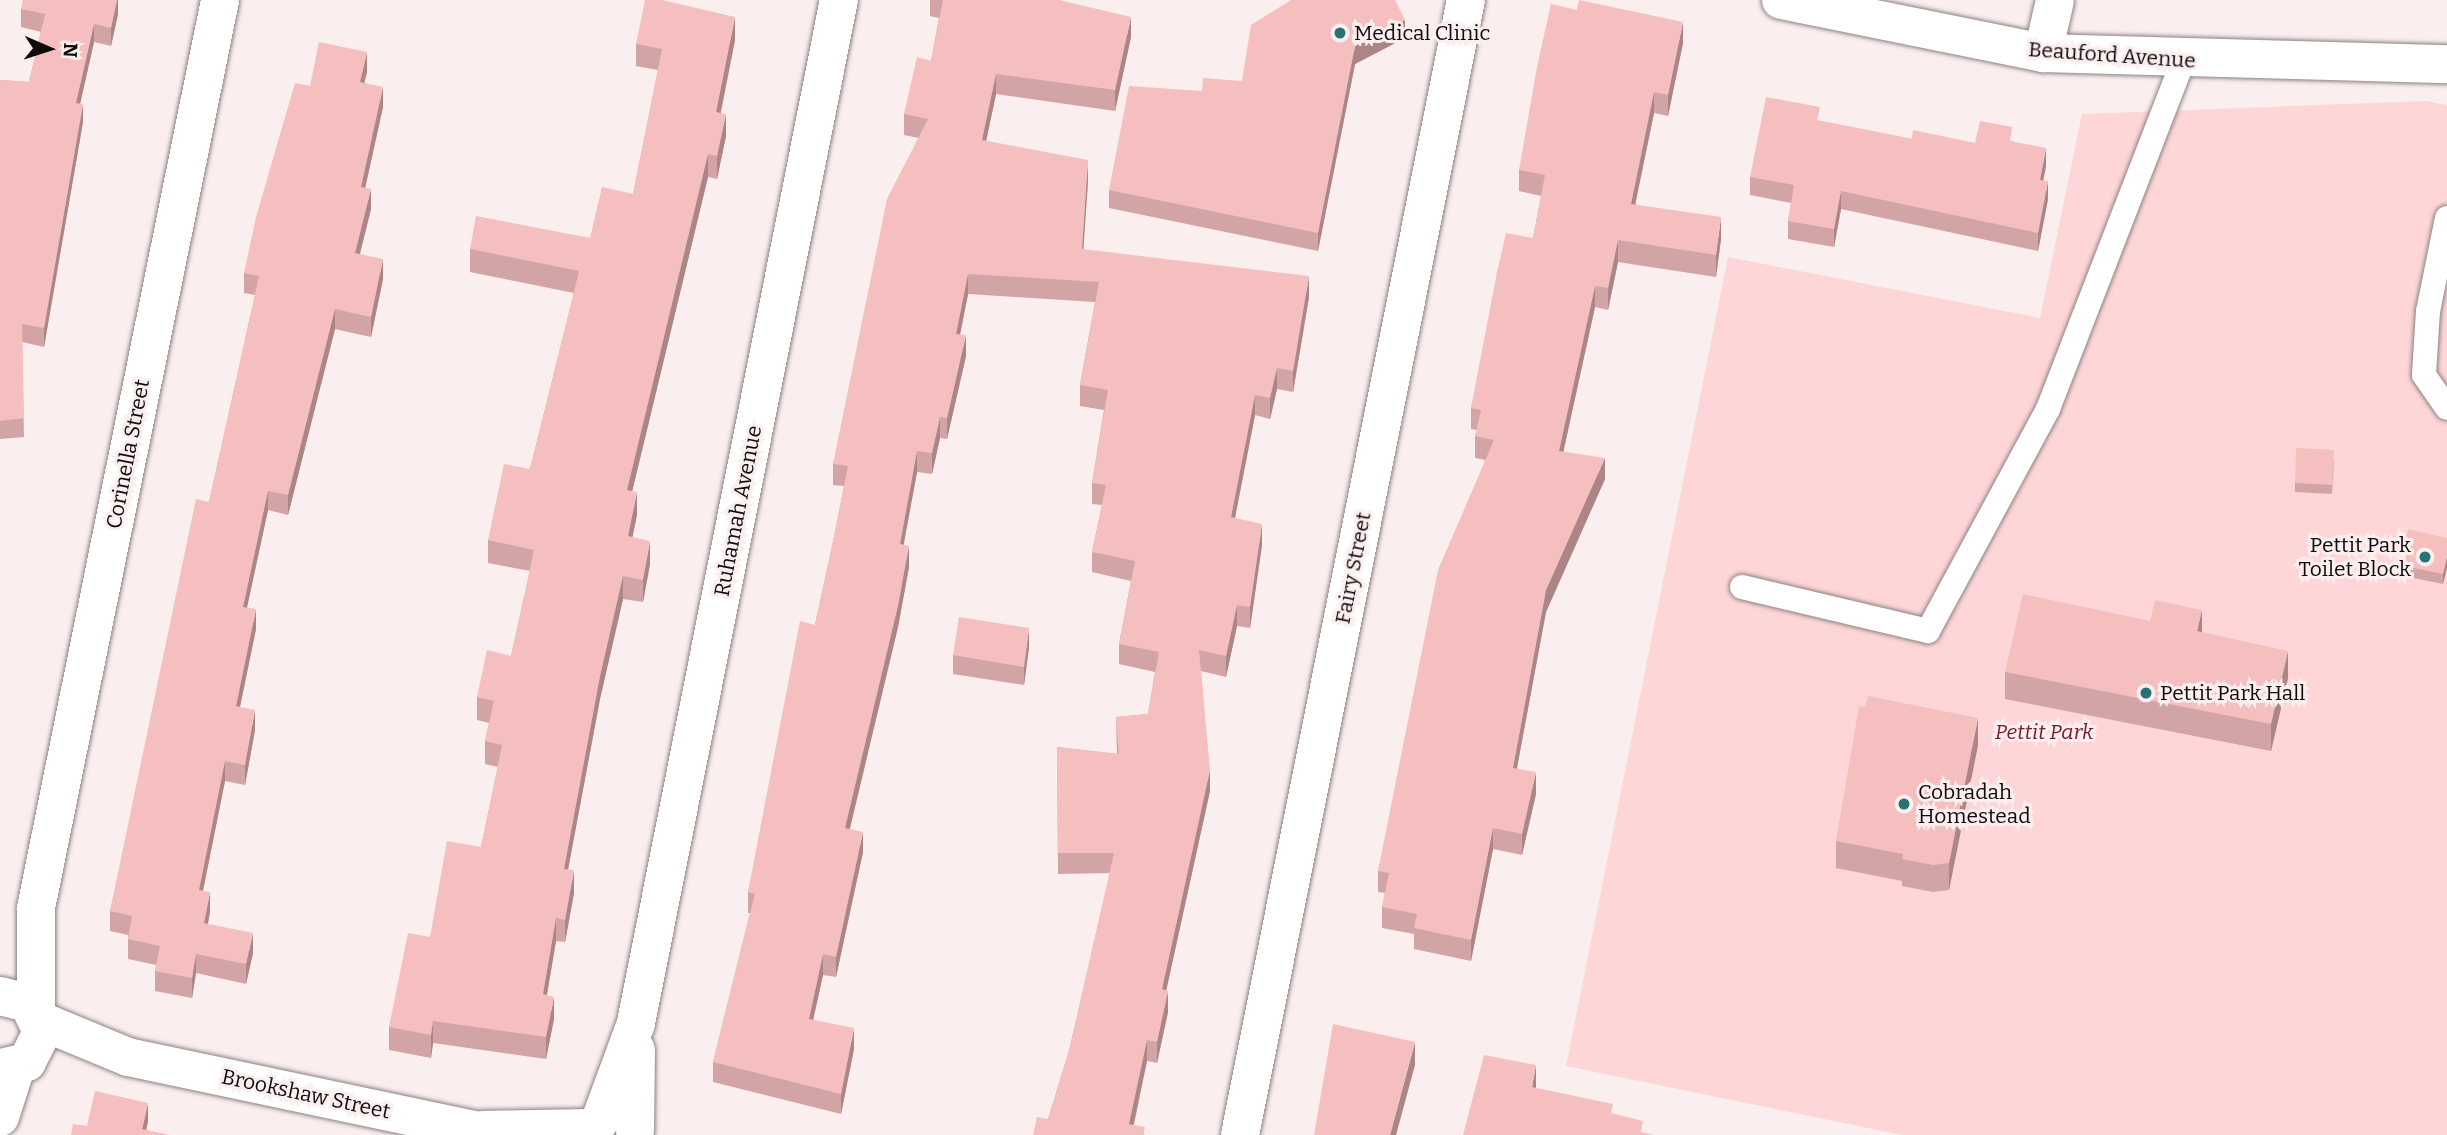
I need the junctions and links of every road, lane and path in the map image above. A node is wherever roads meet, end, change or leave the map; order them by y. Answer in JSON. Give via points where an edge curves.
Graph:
{"nodes":[{"id":1,"x":220,"y":0,"type":"edge"},
{"id":2,"x":839,"y":0,"type":"edge"},
{"id":3,"x":1466,"y":0,"type":"edge"},
{"id":4,"x":1781,"y":0,"type":"edge"},
{"id":5,"x":2054,"y":0,"type":"edge"},
{"id":6,"x":2043,"y":53,"type":"junction"},
{"id":7,"x":2183,"y":61,"type":"junction"},
{"id":8,"x":2447,"y":64,"type":"edge"},
{"id":9,"x":2447,"y":218,"type":"edge"},
{"id":10,"x":2447,"y":408,"type":"edge"},
{"id":11,"x":1742,"y":587,"type":"dead end"},
{"id":12,"x":36,"y":908,"type":"junction"},
{"id":13,"x":0,"y":987,"type":"edge"},
{"id":14,"x":0,"y":996,"type":"edge"},
{"id":15,"x":38,"y":1016,"type":"junction"},
{"id":16,"x":128,"y":1057,"type":"junction"},
{"id":17,"x":14,"y":1066,"type":"edge"},
{"id":18,"x":0,"y":1117,"type":"edge"},
{"id":19,"x":608,"y":1130,"type":"edge"},
{"id":20,"x":491,"y":1133,"type":"edge"},
{"id":21,"x":1240,"y":1135,"type":"edge"}],
"edges":[{"from":1,"to":12,"type":"street","name":"Corinella Street"},
{"from":2,"to":19,"type":"street","name":"Ruhamah Avenue","via":[[636,1023]]},
{"from":3,"to":21,"type":"street","name":"Fairy Street"},
{"from":4,"to":6,"type":"street","name":"Beauford Avenue"},
{"from":5,"to":6,"type":"street"},
{"from":6,"to":7,"type":"street","name":"Beauford Avenue"},
{"from":7,"to":8,"type":"street","name":"Beauford Avenue"},
{"from":7,"to":11,"type":"lane","via":[[2048,409],[1928,631]]},
{"from":9,"to":10,"type":"lane","via":[[2428,311],[2424,374]]},
{"from":12,"to":13,"type":"street","name":"Corinella Street"},
{"from":12,"to":15,"type":"street","name":"Corinella Street"},
{"from":14,"to":15,"type":"street","name":"Brookshaw Street","via":[[18,998]]},
{"from":15,"to":16,"type":"street","name":"Brookshaw Street"},
{"from":15,"to":17,"type":"street","name":"Corinella Street","via":[[40,1044]]},
{"from":16,"to":17,"type":"street","name":"Brookshaw Street"},
{"from":16,"to":20,"type":"street","name":"Brookshaw Street"},
{"from":17,"to":18,"type":"street"},
{"from":19,"to":20,"type":"street","name":"Brookshaw Street"}]}
